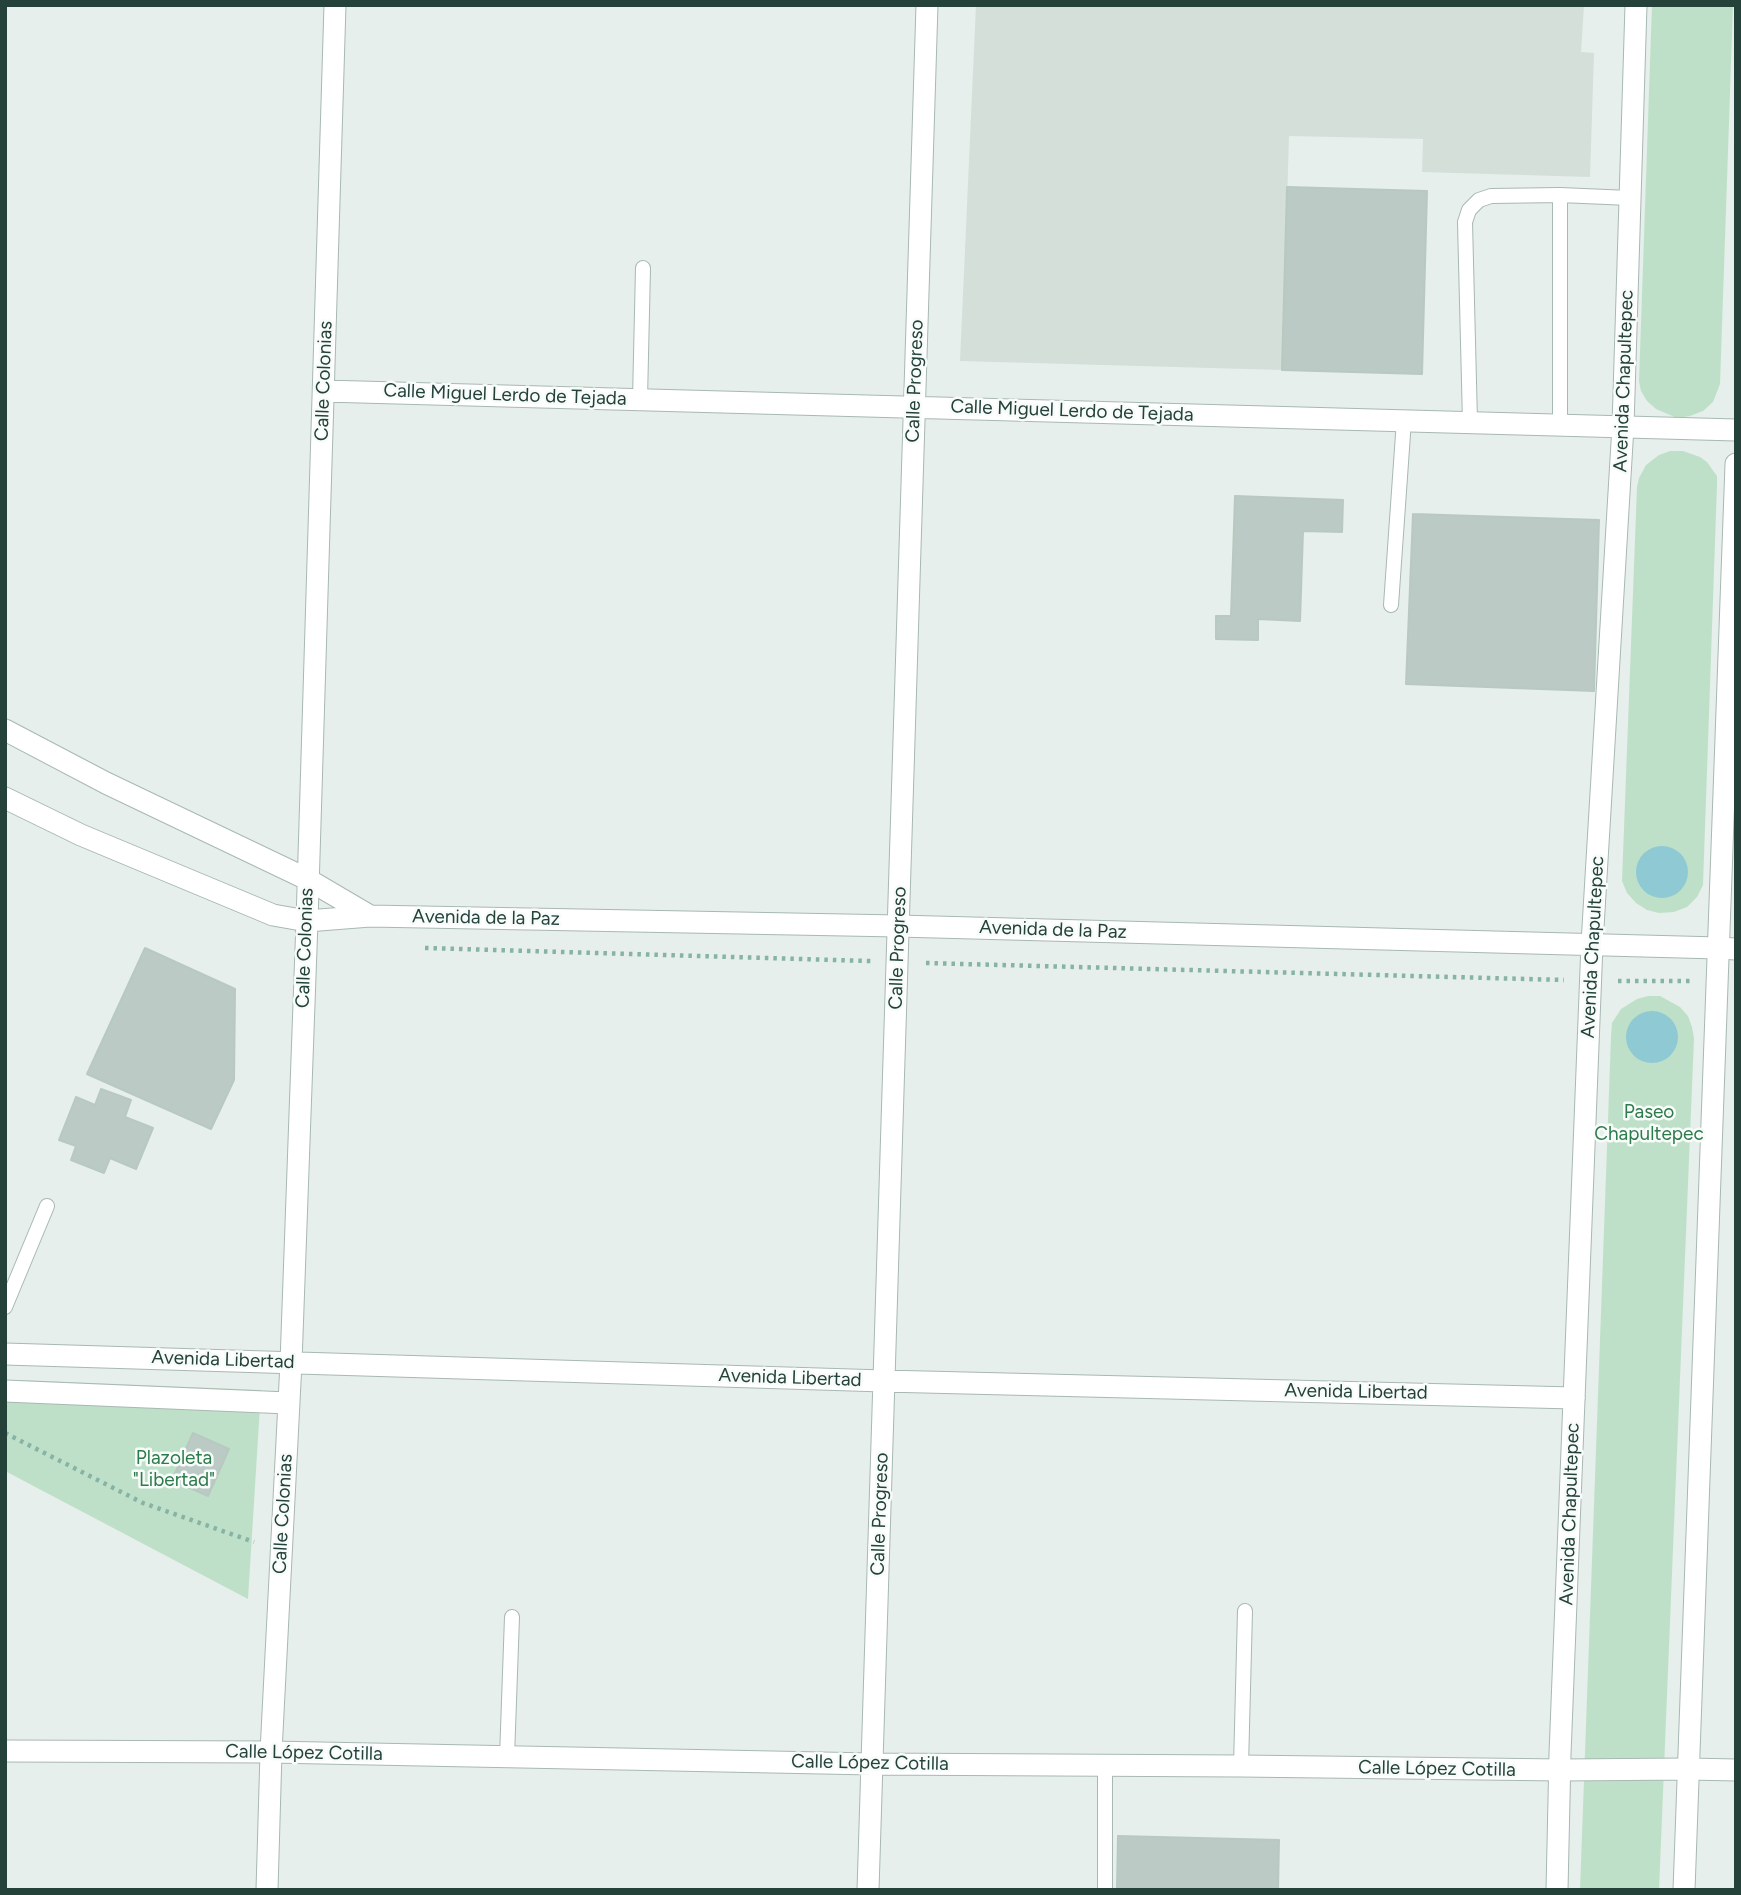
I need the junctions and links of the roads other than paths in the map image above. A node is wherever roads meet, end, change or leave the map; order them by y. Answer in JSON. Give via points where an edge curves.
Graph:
{"nodes":[{"id":1,"x":335,"y":5,"type":"edge"},
{"id":2,"x":927,"y":5,"type":"edge"},
{"id":3,"x":1636,"y":5,"type":"edge"},
{"id":4,"x":1560,"y":195,"type":"junction"},
{"id":5,"x":1630,"y":198,"type":"junction"},
{"id":6,"x":643,"y":268,"type":"dead end"},
{"id":7,"x":324,"y":391,"type":"junction"},
{"id":8,"x":640,"y":399,"type":"junction"},
{"id":9,"x":915,"y":407,"type":"junction"},
{"id":10,"x":1404,"y":420,"type":"junction"},
{"id":11,"x":1470,"y":422,"type":"junction"},
{"id":12,"x":1560,"y":424,"type":"junction"},
{"id":13,"x":1623,"y":426,"type":"junction"},
{"id":14,"x":1736,"y":430,"type":"edge"},
{"id":15,"x":1736,"y":464,"type":"edge"},
{"id":16,"x":1391,"y":605,"type":"dead end"},
{"id":17,"x":5,"y":730,"type":"edge"},
{"id":18,"x":5,"y":798,"type":"edge"},
{"id":19,"x":307,"y":878,"type":"junction"},
{"id":20,"x":370,"y":916,"type":"junction"},
{"id":21,"x":307,"y":921,"type":"junction"},
{"id":22,"x":898,"y":926,"type":"junction"},
{"id":23,"x":1592,"y":944,"type":"junction"},
{"id":24,"x":1727,"y":948,"type":"edge"},
{"id":25,"x":47,"y":1206,"type":"dead end"},
{"id":26,"x":5,"y":1307,"type":"edge"},
{"id":27,"x":5,"y":1354,"type":"edge"},
{"id":28,"x":290,"y":1363,"type":"junction"},
{"id":29,"x":884,"y":1381,"type":"junction"},
{"id":30,"x":5,"y":1391,"type":"edge"},
{"id":31,"x":1574,"y":1398,"type":"junction"},
{"id":32,"x":288,"y":1403,"type":"junction"},
{"id":33,"x":1245,"y":1611,"type":"dead end"},
{"id":34,"x":512,"y":1617,"type":"dead end"},
{"id":35,"x":5,"y":1751,"type":"edge"},
{"id":36,"x":271,"y":1752,"type":"junction"},
{"id":37,"x":507,"y":1757,"type":"junction"},
{"id":38,"x":872,"y":1764,"type":"junction"},
{"id":39,"x":1105,"y":1765,"type":"junction"},
{"id":40,"x":1241,"y":1766,"type":"junction"},
{"id":41,"x":1689,"y":1769,"type":"junction"},
{"id":42,"x":1561,"y":1770,"type":"junction"},
{"id":43,"x":1736,"y":1770,"type":"edge"},
{"id":44,"x":267,"y":1890,"type":"edge"},
{"id":45,"x":868,"y":1890,"type":"edge"},
{"id":46,"x":1105,"y":1890,"type":"edge"},
{"id":47,"x":1557,"y":1890,"type":"edge"},
{"id":48,"x":1684,"y":1890,"type":"edge"}],
"edges":[{"from":1,"to":7,"type":"street","name":"Calle Colonias"},
{"from":2,"to":9,"type":"street","name":"Calle Progreso"},
{"from":3,"to":5,"type":"street","name":"Avenida Chapultepec"},
{"from":4,"to":5,"type":"lane"},
{"from":4,"to":11,"type":"lane","via":[[1491,196],[1469,210],[1465,222]]},
{"from":4,"to":12,"type":"lane"},
{"from":5,"to":13,"type":"street","name":"Avenida Chapultepec"},
{"from":6,"to":8,"type":"lane"},
{"from":7,"to":8,"type":"street","name":"Calle Miguel Lerdo de Tejada"},
{"from":7,"to":19,"type":"street","name":"Calle Colonias"},
{"from":8,"to":9,"type":"street","name":"Calle Miguel Lerdo de Tejada"},
{"from":9,"to":10,"type":"street","name":"Calle Miguel Lerdo de Tejada"},
{"from":9,"to":22,"type":"street","name":"Calle Progreso"},
{"from":10,"to":11,"type":"street","name":"Calle Miguel Lerdo de Tejada"},
{"from":10,"to":16,"type":"lane"},
{"from":11,"to":12,"type":"street","name":"Calle Miguel Lerdo de Tejada"},
{"from":12,"to":13,"type":"street","name":"Calle Miguel Lerdo de Tejada"},
{"from":13,"to":14,"type":"street","name":"Calle Miguel Lerdo de Tejada"},
{"from":13,"to":23,"type":"street","name":"Avenida Chapultepec"},
{"from":15,"to":24,"type":"street"},
{"from":17,"to":19,"type":"street"},
{"from":18,"to":21,"type":"street","name":"Avenida de la Paz","via":[[81,835],[273,915]]},
{"from":19,"to":20,"type":"street"},
{"from":19,"to":21,"type":"street","name":"Calle Colonias"},
{"from":20,"to":21,"type":"street","name":"Avenida de la Paz"},
{"from":20,"to":22,"type":"street","name":"Avenida de la Paz"},
{"from":21,"to":28,"type":"street","name":"Calle Colonias"},
{"from":22,"to":23,"type":"street","name":"Avenida de la Paz"},
{"from":22,"to":29,"type":"street","name":"Calle Progreso"},
{"from":23,"to":24,"type":"street","name":"Avenida de la Paz"},
{"from":23,"to":31,"type":"street","name":"Avenida Chapultepec"},
{"from":24,"to":41,"type":"street"},
{"from":25,"to":26,"type":"lane"},
{"from":27,"to":28,"type":"street","name":"Avenida Libertad"},
{"from":28,"to":29,"type":"street","name":"Avenida Libertad"},
{"from":28,"to":32,"type":"street","name":"Calle Colonias"},
{"from":29,"to":31,"type":"street","name":"Avenida Libertad"},
{"from":29,"to":38,"type":"street","name":"Calle Progreso"},
{"from":30,"to":32,"type":"street"},
{"from":31,"to":42,"type":"street","name":"Avenida Chapultepec"},
{"from":32,"to":36,"type":"street","name":"Calle Colonias"},
{"from":33,"to":40,"type":"lane"},
{"from":34,"to":37,"type":"lane"},
{"from":35,"to":36,"type":"street","name":"Calle López Cotilla"},
{"from":36,"to":37,"type":"street","name":"Calle López Cotilla"},
{"from":36,"to":44,"type":"street","name":"Calle Colonias"},
{"from":37,"to":38,"type":"street","name":"Calle López Cotilla"},
{"from":38,"to":39,"type":"street","name":"Calle López Cotilla"},
{"from":38,"to":45,"type":"street","name":"Calle Progreso"},
{"from":39,"to":40,"type":"street","name":"Calle López Cotilla"},
{"from":39,"to":46,"type":"lane"},
{"from":40,"to":42,"type":"street","name":"Calle López Cotilla"},
{"from":41,"to":42,"type":"street","name":"Calle López Cotilla"},
{"from":41,"to":43,"type":"street","name":"Calle López Cotilla"},
{"from":41,"to":48,"type":"street"},
{"from":42,"to":47,"type":"street","name":"Avenida Chapultepec"}]}
